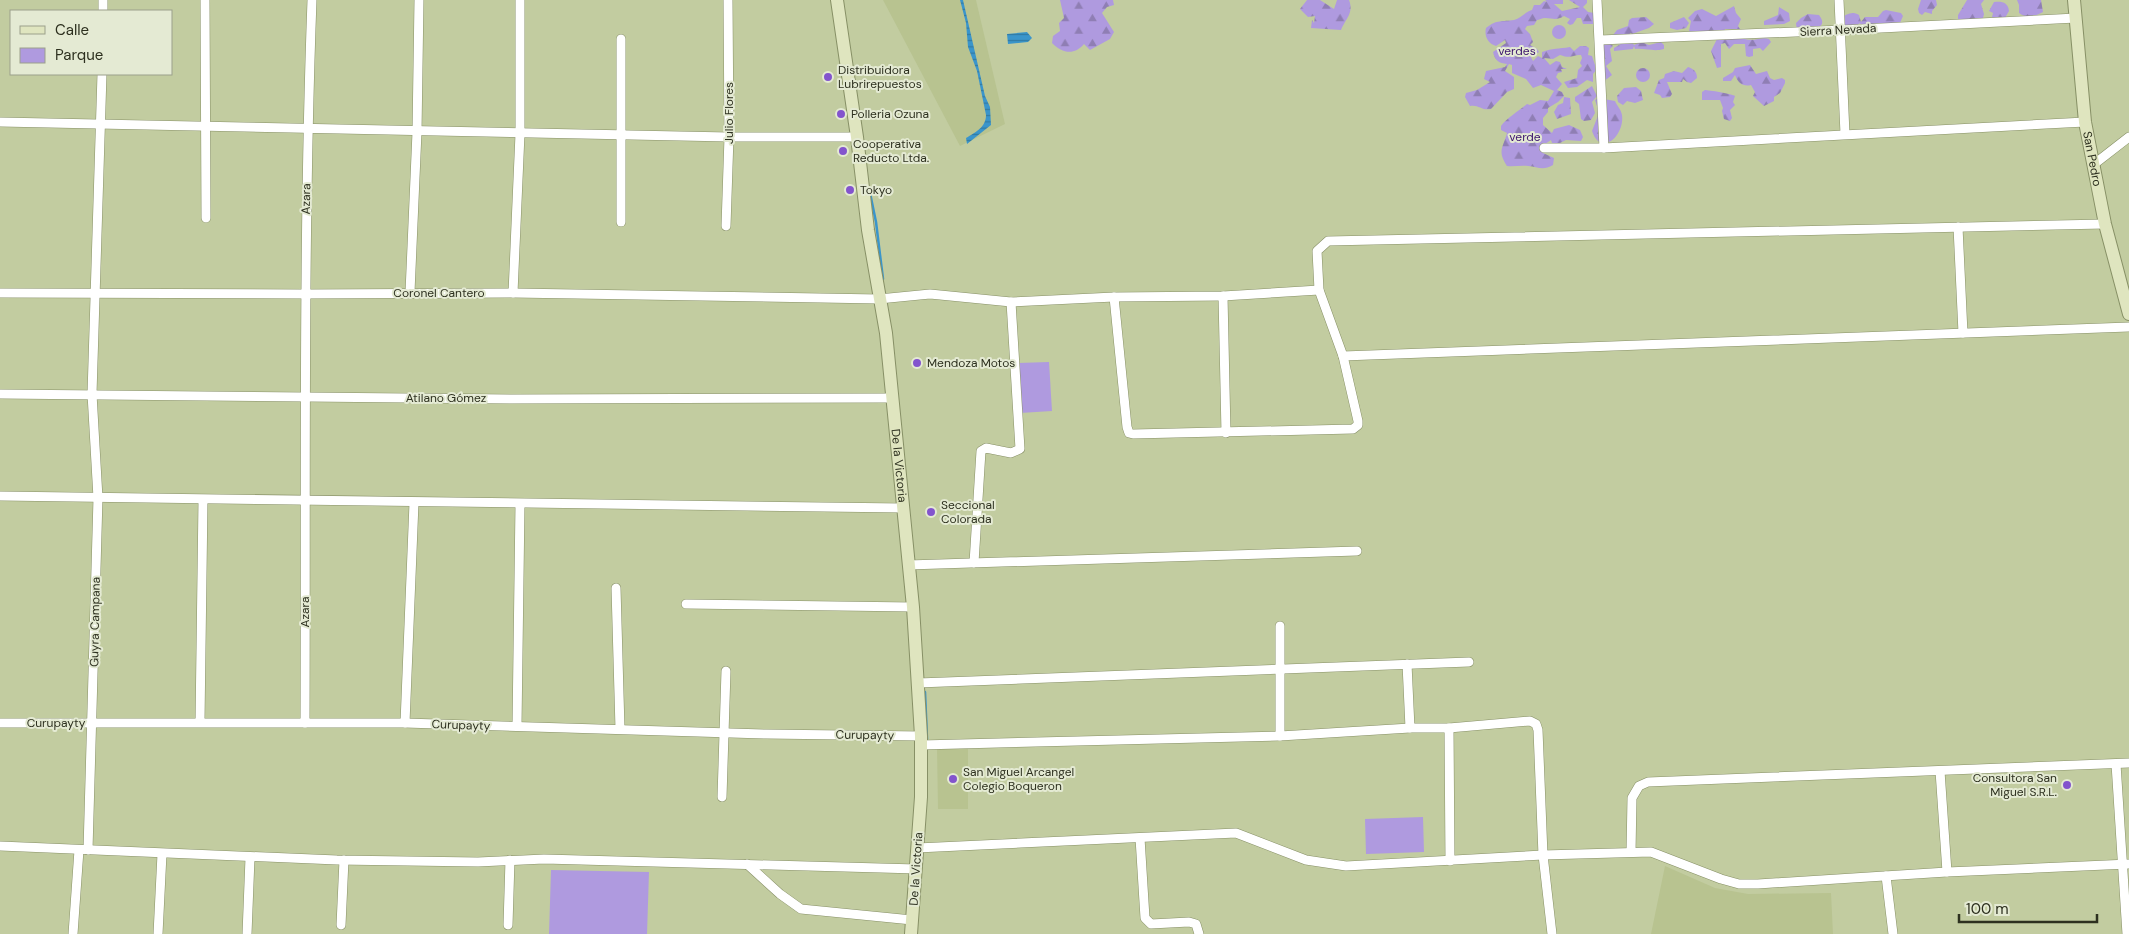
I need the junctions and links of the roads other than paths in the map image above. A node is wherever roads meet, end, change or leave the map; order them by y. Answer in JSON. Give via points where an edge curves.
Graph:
{"nodes":[{"id":1,"x":205,"y":0,"type":"edge"},
{"id":2,"x":312,"y":0,"type":"edge"},
{"id":3,"x":419,"y":0,"type":"edge"},
{"id":4,"x":520,"y":0,"type":"edge"},
{"id":5,"x":728,"y":0,"type":"edge"},
{"id":6,"x":837,"y":0,"type":"edge"},
{"id":7,"x":1597,"y":0,"type":"edge"},
{"id":8,"x":1839,"y":0,"type":"edge"},
{"id":9,"x":2074,"y":0,"type":"edge"},
{"id":10,"x":2076,"y":18,"type":"junction"},
{"id":11,"x":1842,"y":30,"type":"junction"},
{"id":12,"x":621,"y":39,"type":"dead end"},
{"id":13,"x":1600,"y":40,"type":"junction"},
{"id":14,"x":102,"y":75,"type":"edge"},
{"id":15,"x":0,"y":122,"type":"edge"},
{"id":16,"x":2085,"y":122,"type":"junction"},
{"id":17,"x":100,"y":125,"type":"junction"},
{"id":18,"x":205,"y":128,"type":"junction"},
{"id":19,"x":307,"y":129,"type":"junction"},
{"id":20,"x":417,"y":132,"type":"junction"},
{"id":21,"x":520,"y":134,"type":"junction"},
{"id":22,"x":1845,"y":134,"type":"junction"},
{"id":23,"x":622,"y":135,"type":"junction"},
{"id":24,"x":857,"y":137,"type":"junction"},
{"id":25,"x":2129,"y":137,"type":"edge"},
{"id":26,"x":729,"y":138,"type":"junction"},
{"id":27,"x":1544,"y":148,"type":"dead end"},
{"id":28,"x":1604,"y":148,"type":"junction"},
{"id":29,"x":2093,"y":165,"type":"junction"},
{"id":30,"x":206,"y":218,"type":"dead end"},
{"id":31,"x":621,"y":222,"type":"dead end"},
{"id":32,"x":2105,"y":224,"type":"junction"},
{"id":33,"x":726,"y":226,"type":"dead end"},
{"id":34,"x":1958,"y":227,"type":"junction"},
{"id":35,"x":1319,"y":290,"type":"junction"},
{"id":36,"x":410,"y":292,"type":"junction"},
{"id":37,"x":0,"y":293,"type":"edge"},
{"id":38,"x":96,"y":293,"type":"junction"},
{"id":39,"x":514,"y":293,"type":"junction"},
{"id":40,"x":305,"y":294,"type":"junction"},
{"id":41,"x":1223,"y":296,"type":"junction"},
{"id":42,"x":1114,"y":297,"type":"junction"},
{"id":43,"x":879,"y":299,"type":"junction"},
{"id":44,"x":1011,"y":302,"type":"junction"},
{"id":45,"x":2129,"y":314,"type":"edge"},
{"id":46,"x":2129,"y":327,"type":"edge"},
{"id":47,"x":1963,"y":333,"type":"junction"},
{"id":48,"x":1343,"y":356,"type":"junction"},
{"id":49,"x":0,"y":394,"type":"edge"},
{"id":50,"x":92,"y":394,"type":"junction"},
{"id":51,"x":305,"y":397,"type":"junction"},
{"id":52,"x":891,"y":398,"type":"junction"},
{"id":53,"x":1226,"y":433,"type":"junction"},
{"id":54,"x":0,"y":496,"type":"edge"},
{"id":55,"x":98,"y":498,"type":"junction"},
{"id":56,"x":204,"y":500,"type":"junction"},
{"id":57,"x":306,"y":501,"type":"junction"},
{"id":58,"x":414,"y":503,"type":"junction"},
{"id":59,"x":520,"y":504,"type":"junction"},
{"id":60,"x":903,"y":508,"type":"junction"},
{"id":61,"x":1357,"y":551,"type":"dead end"},
{"id":62,"x":974,"y":563,"type":"junction"},
{"id":63,"x":908,"y":565,"type":"junction"},
{"id":64,"x":616,"y":588,"type":"dead end"},
{"id":65,"x":686,"y":604,"type":"dead end"},
{"id":66,"x":913,"y":607,"type":"junction"},
{"id":67,"x":1280,"y":626,"type":"dead end"},
{"id":68,"x":1469,"y":662,"type":"dead end"},
{"id":69,"x":1407,"y":664,"type":"junction"},
{"id":70,"x":1280,"y":670,"type":"junction"},
{"id":71,"x":726,"y":671,"type":"dead end"},
{"id":72,"x":918,"y":683,"type":"junction"},
{"id":73,"x":200,"y":722,"type":"junction"},
{"id":74,"x":0,"y":723,"type":"edge"},
{"id":75,"x":93,"y":723,"type":"junction"},
{"id":76,"x":305,"y":723,"type":"junction"},
{"id":77,"x":405,"y":723,"type":"junction"},
{"id":78,"x":517,"y":726,"type":"junction"},
{"id":79,"x":1410,"y":728,"type":"junction"},
{"id":80,"x":1449,"y":728,"type":"junction"},
{"id":81,"x":620,"y":729,"type":"junction"},
{"id":82,"x":725,"y":733,"type":"junction"},
{"id":83,"x":1280,"y":736,"type":"junction"},
{"id":84,"x":921,"y":740,"type":"junction"},
{"id":85,"x":2129,"y":763,"type":"edge"},
{"id":86,"x":2116,"y":764,"type":"junction"},
{"id":87,"x":1940,"y":771,"type":"junction"},
{"id":88,"x":722,"y":798,"type":"dead end"},
{"id":89,"x":1140,"y":838,"type":"junction"},
{"id":90,"x":0,"y":846,"type":"edge"},
{"id":91,"x":917,"y":848,"type":"junction"},
{"id":92,"x":84,"y":850,"type":"junction"},
{"id":93,"x":1631,"y":852,"type":"junction"},
{"id":94,"x":162,"y":854,"type":"junction"},
{"id":95,"x":1543,"y":855,"type":"junction"},
{"id":96,"x":250,"y":858,"type":"junction"},
{"id":97,"x":344,"y":860,"type":"junction"},
{"id":98,"x":510,"y":860,"type":"junction"},
{"id":99,"x":1450,"y":860,"type":"junction"},
{"id":100,"x":747,"y":864,"type":"junction"},
{"id":101,"x":2126,"y":864,"type":"edge"},
{"id":102,"x":917,"y":869,"type":"junction"},
{"id":103,"x":1947,"y":872,"type":"junction"},
{"id":104,"x":1886,"y":876,"type":"junction"},
{"id":105,"x":912,"y":920,"type":"junction"},
{"id":106,"x":341,"y":925,"type":"dead end"},
{"id":107,"x":508,"y":925,"type":"dead end"},
{"id":108,"x":73,"y":934,"type":"edge"},
{"id":109,"x":158,"y":934,"type":"edge"},
{"id":110,"x":247,"y":934,"type":"edge"},
{"id":111,"x":911,"y":934,"type":"edge"},
{"id":112,"x":1199,"y":934,"type":"edge"},
{"id":113,"x":1552,"y":934,"type":"edge"},
{"id":114,"x":1893,"y":934,"type":"edge"},
{"id":115,"x":2126,"y":934,"type":"edge"}],
"edges":[{"from":1,"to":18,"type":"street"},
{"from":2,"to":19,"type":"street","name":"Azara"},
{"from":3,"to":20,"type":"street"},
{"from":4,"to":21,"type":"street"},
{"from":5,"to":26,"type":"street","name":"Julio Flores"},
{"from":6,"to":24,"type":"main road","name":"De la Victoria"},
{"from":7,"to":13,"type":"street"},
{"from":8,"to":11,"type":"street"},
{"from":9,"to":10,"type":"main road","name":"San Pedro"},
{"from":10,"to":11,"type":"street","name":"Sierra Nevada"},
{"from":10,"to":16,"type":"main road","name":"San Pedro"},
{"from":11,"to":13,"type":"street","name":"Sierra Nevada"},
{"from":11,"to":22,"type":"street"},
{"from":12,"to":23,"type":"street"},
{"from":13,"to":28,"type":"street"},
{"from":14,"to":17,"type":"street","name":"Guyra Campana"},
{"from":15,"to":17,"type":"street"},
{"from":16,"to":22,"type":"street"},
{"from":16,"to":29,"type":"main road","name":"San Pedro"},
{"from":17,"to":18,"type":"street"},
{"from":17,"to":38,"type":"street","name":"Guyra Campana"},
{"from":18,"to":19,"type":"street"},
{"from":18,"to":30,"type":"street"},
{"from":19,"to":20,"type":"street"},
{"from":19,"to":40,"type":"street","name":"Azara"},
{"from":20,"to":21,"type":"street"},
{"from":20,"to":36,"type":"street"},
{"from":21,"to":23,"type":"street"},
{"from":21,"to":39,"type":"street"},
{"from":22,"to":28,"type":"street"},
{"from":23,"to":26,"type":"street"},
{"from":23,"to":31,"type":"street"},
{"from":24,"to":26,"type":"street"},
{"from":24,"to":43,"type":"main road","name":"De la Victoria"},
{"from":25,"to":29,"type":"street"},
{"from":26,"to":33,"type":"street","name":"Julio Flores"},
{"from":27,"to":28,"type":"street"},
{"from":29,"to":32,"type":"main road","name":"San Pedro"},
{"from":32,"to":34,"type":"street"},
{"from":32,"to":45,"type":"main road","name":"San Pedro"},
{"from":34,"to":35,"type":"street","via":[[1328,242],[1317,251]]},
{"from":34,"to":47,"type":"street"},
{"from":35,"to":41,"type":"street","name":"Coronel Cantero"},
{"from":35,"to":48,"type":"street"},
{"from":36,"to":39,"type":"street","name":"Coronel Cantero"},
{"from":36,"to":40,"type":"street","name":"Coronel Cantero"},
{"from":37,"to":38,"type":"street","name":"Coronel Cantero"},
{"from":38,"to":40,"type":"street","name":"Coronel Cantero"},
{"from":38,"to":50,"type":"street","name":"Guyra Campana"},
{"from":39,"to":43,"type":"street","name":"Coronel Cantero"},
{"from":40,"to":51,"type":"street","name":"Azara"},
{"from":41,"to":42,"type":"street","name":"Coronel Cantero"},
{"from":41,"to":53,"type":"street"},
{"from":42,"to":44,"type":"street","name":"Coronel Cantero"},
{"from":42,"to":53,"type":"street","via":[[1129,432]]},
{"from":43,"to":44,"type":"street","name":"Coronel Cantero","via":[[930,294]]},
{"from":43,"to":52,"type":"main road","name":"De la Victoria","via":[[886,332]]},
{"from":44,"to":62,"type":"street","via":[[1020,449],[1011,454],[986,448],[982,451]]},
{"from":46,"to":47,"type":"street"},
{"from":47,"to":48,"type":"street"},
{"from":48,"to":53,"type":"street","via":[[1358,422],[1352,429]]},
{"from":49,"to":50,"type":"street","name":"Atilano Gómez"},
{"from":50,"to":51,"type":"street","name":"Atilano Gómez"},
{"from":50,"to":55,"type":"street","name":"Guyra Campana"},
{"from":51,"to":52,"type":"street","name":"Atilano Gómez"},
{"from":51,"to":57,"type":"street","name":"Azara"},
{"from":52,"to":60,"type":"main road","name":"De la Victoria"},
{"from":54,"to":55,"type":"street"},
{"from":55,"to":56,"type":"street"},
{"from":55,"to":75,"type":"street","name":"Guyra Campana"},
{"from":56,"to":57,"type":"street"},
{"from":56,"to":73,"type":"street"},
{"from":57,"to":58,"type":"street"},
{"from":57,"to":76,"type":"street","name":"Azara"},
{"from":58,"to":59,"type":"street"},
{"from":58,"to":77,"type":"street"},
{"from":59,"to":60,"type":"street"},
{"from":59,"to":78,"type":"street"},
{"from":60,"to":63,"type":"main road","name":"De la Victoria"},
{"from":61,"to":62,"type":"street"},
{"from":62,"to":63,"type":"street"},
{"from":63,"to":66,"type":"main road","name":"De la Victoria"},
{"from":64,"to":81,"type":"street"},
{"from":65,"to":66,"type":"street"},
{"from":66,"to":72,"type":"main road","name":"De la Victoria"},
{"from":67,"to":70,"type":"street"},
{"from":68,"to":69,"type":"street"},
{"from":69,"to":70,"type":"street"},
{"from":69,"to":79,"type":"street"},
{"from":70,"to":72,"type":"street"},
{"from":70,"to":83,"type":"street"},
{"from":71,"to":82,"type":"street"},
{"from":72,"to":84,"type":"main road","name":"De la Victoria"},
{"from":73,"to":75,"type":"street","name":"Curupayty"},
{"from":73,"to":76,"type":"street","name":"Curupayty"},
{"from":74,"to":75,"type":"street","name":"Curupayty"},
{"from":75,"to":92,"type":"street","name":"Guyra Campana"},
{"from":76,"to":77,"type":"street","name":"Curupayty"},
{"from":77,"to":78,"type":"street","name":"Curupayty"},
{"from":78,"to":81,"type":"street","name":"Curupayty"},
{"from":79,"to":80,"type":"street","name":"Curupayty"},
{"from":79,"to":83,"type":"street","name":"Curupayty"},
{"from":80,"to":95,"type":"street","name":"Curupayty","via":[[1530,721],[1536,724]]},
{"from":80,"to":99,"type":"street"},
{"from":81,"to":82,"type":"street","name":"Curupayty"},
{"from":82,"to":84,"type":"street","name":"Curupayty"},
{"from":82,"to":88,"type":"street"},
{"from":83,"to":84,"type":"street","name":"Curupayty"},
{"from":84,"to":91,"type":"main road","name":"De la Victoria"},
{"from":85,"to":86,"type":"street"},
{"from":86,"to":87,"type":"street"},
{"from":86,"to":101,"type":"street"},
{"from":87,"to":93,"type":"street","via":[[1648,782],[1639,786],[1632,798]]},
{"from":87,"to":103,"type":"street"},
{"from":89,"to":91,"type":"street"},
{"from":89,"to":99,"type":"street","via":[[1236,833],[1306,860],[1346,866]]},
{"from":89,"to":112,"type":"street","via":[[1145,918],[1151,924],[1196,924]]},
{"from":90,"to":92,"type":"street"},
{"from":91,"to":102,"type":"main road","name":"De la Victoria"},
{"from":92,"to":94,"type":"street"},
{"from":92,"to":108,"type":"street","name":"Guyra Campana"},
{"from":93,"to":95,"type":"street"},
{"from":93,"to":104,"type":"street","via":[[1667,856],[1739,884]]},
{"from":94,"to":96,"type":"street"},
{"from":94,"to":109,"type":"street"},
{"from":95,"to":99,"type":"street"},
{"from":95,"to":113,"type":"street"},
{"from":96,"to":97,"type":"street"},
{"from":96,"to":110,"type":"street"},
{"from":97,"to":98,"type":"street"},
{"from":97,"to":106,"type":"street"},
{"from":98,"to":100,"type":"street","via":[[544,858]]},
{"from":98,"to":107,"type":"street"},
{"from":100,"to":102,"type":"street"},
{"from":100,"to":105,"type":"street","via":[[801,909]]},
{"from":101,"to":103,"type":"street"},
{"from":101,"to":115,"type":"street"},
{"from":102,"to":105,"type":"main road","name":"De la Victoria"},
{"from":103,"to":104,"type":"street"},
{"from":104,"to":114,"type":"street"},
{"from":105,"to":111,"type":"main road","name":"De la Victoria"}]}
